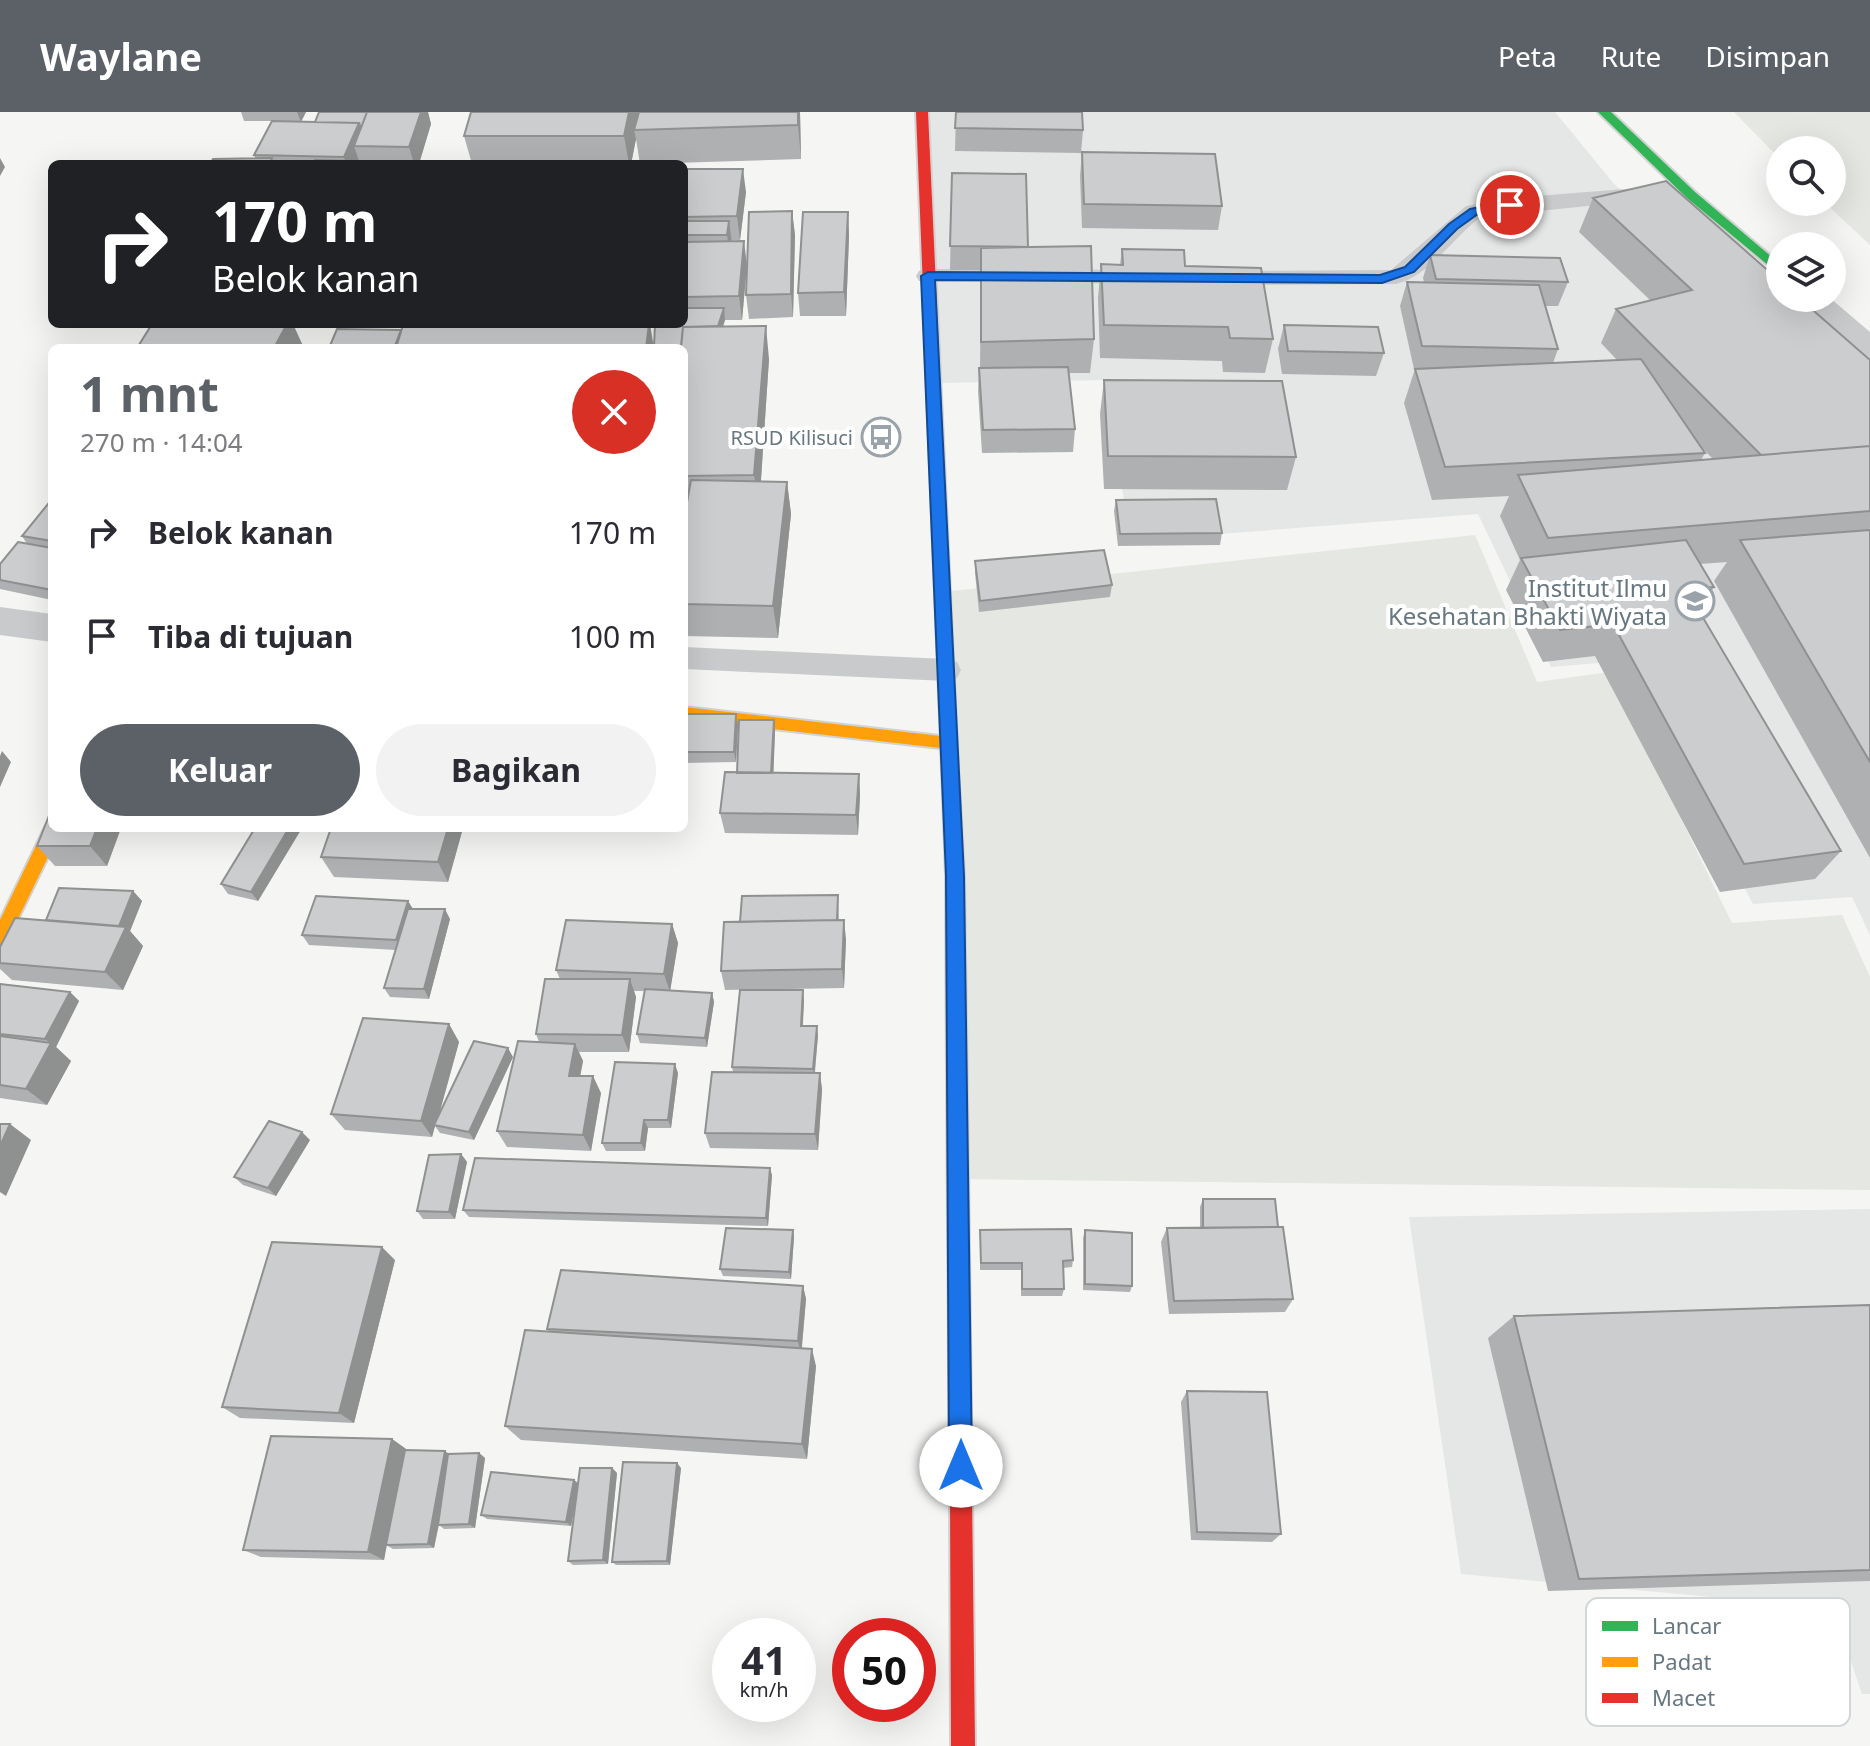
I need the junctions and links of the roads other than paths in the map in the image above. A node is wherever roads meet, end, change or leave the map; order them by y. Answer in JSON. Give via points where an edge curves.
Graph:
{"nodes":[{"id":1,"x":922,"y":112,"type":"edge"},
{"id":2,"x":1604,"y":112,"type":"edge"},
{"id":3,"x":1687,"y":191,"type":"junction"},
{"id":4,"x":1766,"y":259,"type":"edge"},
{"id":5,"x":928,"y":276,"type":"junction"},
{"id":6,"x":1827,"y":312,"type":"edge"},
{"id":7,"x":1870,"y":349,"type":"edge"},
{"id":8,"x":0,"y":621,"type":"edge"},
{"id":9,"x":48,"y":627,"type":"edge"},
{"id":10,"x":688,"y":658,"type":"edge"},
{"id":11,"x":946,"y":670,"type":"junction"},
{"id":12,"x":688,"y":713,"type":"edge"},
{"id":13,"x":949,"y":743,"type":"junction"},
{"id":14,"x":51,"y":832,"type":"edge"},
{"id":15,"x":0,"y":939,"type":"edge"},
{"id":16,"x":963,"y":1746,"type":"edge"}],
"edges":[{"from":1,"to":5,"type":"main road"},
{"from":2,"to":3,"type":"main road"},
{"from":3,"to":4,"type":"main road"},
{"from":3,"to":5,"type":"lane","via":[[1474,211],[1396,277]]},
{"from":5,"to":11,"type":"main road"},
{"from":6,"to":7,"type":"street"},
{"from":8,"to":9,"type":"street"},
{"from":10,"to":11,"type":"lane"},
{"from":11,"to":13,"type":"main road"},
{"from":12,"to":13,"type":"main road"},
{"from":13,"to":16,"type":"main road","via":[[955,876]]},
{"from":14,"to":15,"type":"main road"}]}
